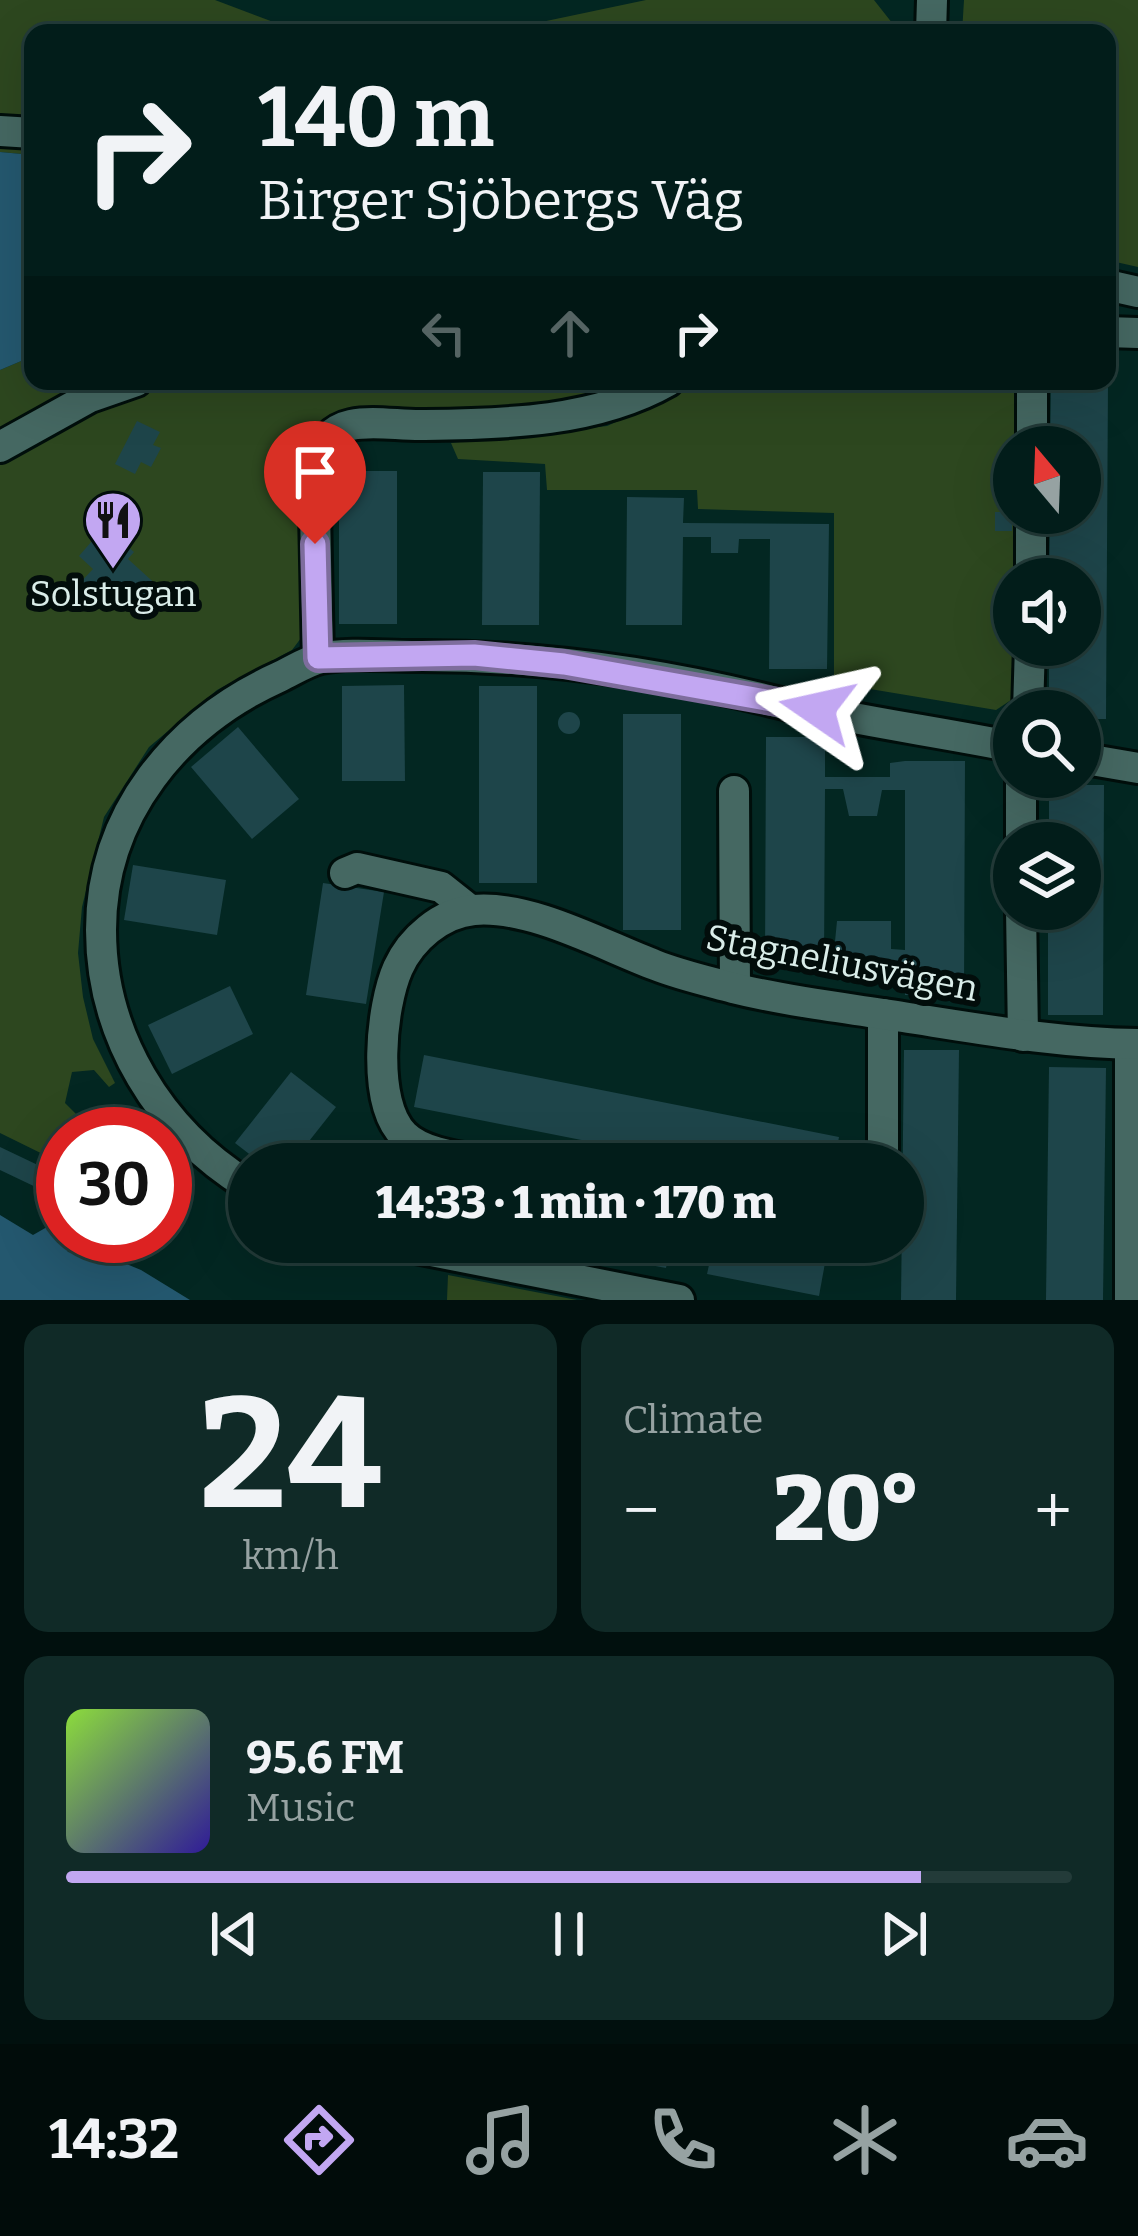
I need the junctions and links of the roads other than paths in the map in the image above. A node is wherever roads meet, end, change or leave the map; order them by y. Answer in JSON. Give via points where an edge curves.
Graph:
{"nodes":[{"id":1,"x":110,"y":390,"type":"edge"},
{"id":2,"x":645,"y":390,"type":"edge"},
{"id":3,"x":1032,"y":390,"type":"edge"},
{"id":4,"x":1032,"y":426,"type":"edge"},
{"id":5,"x":0,"y":447,"type":"edge"},
{"id":6,"x":318,"y":658,"type":"junction"},
{"id":7,"x":993,"y":743,"type":"edge"},
{"id":8,"x":1101,"y":762,"type":"edge"},
{"id":9,"x":1138,"y":768,"type":"edge"},
{"id":10,"x":734,"y":791,"type":"dead end"},
{"id":11,"x":344,"y":873,"type":"dead end"},
{"id":12,"x":470,"y":910,"type":"junction"},
{"id":13,"x":1022,"y":930,"type":"edge"},
{"id":14,"x":735,"y":988,"type":"junction"},
{"id":15,"x":883,"y":1014,"type":"junction"},
{"id":16,"x":1023,"y":1036,"type":"junction"},
{"id":17,"x":1134,"y":1044,"type":"edge"},
{"id":18,"x":418,"y":1143,"type":"edge"},
{"id":19,"x":883,"y":1143,"type":"edge"},
{"id":20,"x":228,"y":1170,"type":"edge"},
{"id":21,"x":492,"y":1263,"type":"edge"},
{"id":22,"x":679,"y":1300,"type":"edge"},
{"id":23,"x":1130,"y":1300,"type":"edge"}],
"edges":[{"from":1,"to":5,"type":"street"},
{"from":2,"to":6,"type":"street","via":[[551,418],[350,425],[328,437],[314,462]]},
{"from":3,"to":4,"type":"street"},
{"from":6,"to":7,"type":"street","via":[[474,655],[564,664]]},
{"from":6,"to":20,"type":"street","via":[[255,688],[160,763],[121,831],[101,919],[105,990],[129,1055],[189,1139]]},
{"from":8,"to":9,"type":"street"},
{"from":10,"to":14,"type":"street"},
{"from":11,"to":12,"type":"street","via":[[357,868],[441,887]]},
{"from":12,"to":14,"type":"street","name":"Stagneliusvägen","via":[[570,930]]},
{"from":12,"to":18,"type":"street","via":[[419,936],[397,970],[383,1091],[403,1134]]},
{"from":13,"to":16,"type":"street"},
{"from":14,"to":15,"type":"street","name":"Stagneliusvägen"},
{"from":15,"to":16,"type":"street","name":"Stagneliusvägen"},
{"from":15,"to":19,"type":"street"},
{"from":16,"to":17,"type":"street","name":"Stagneliusvägen"},
{"from":17,"to":23,"type":"street"},
{"from":21,"to":22,"type":"street"}]}
